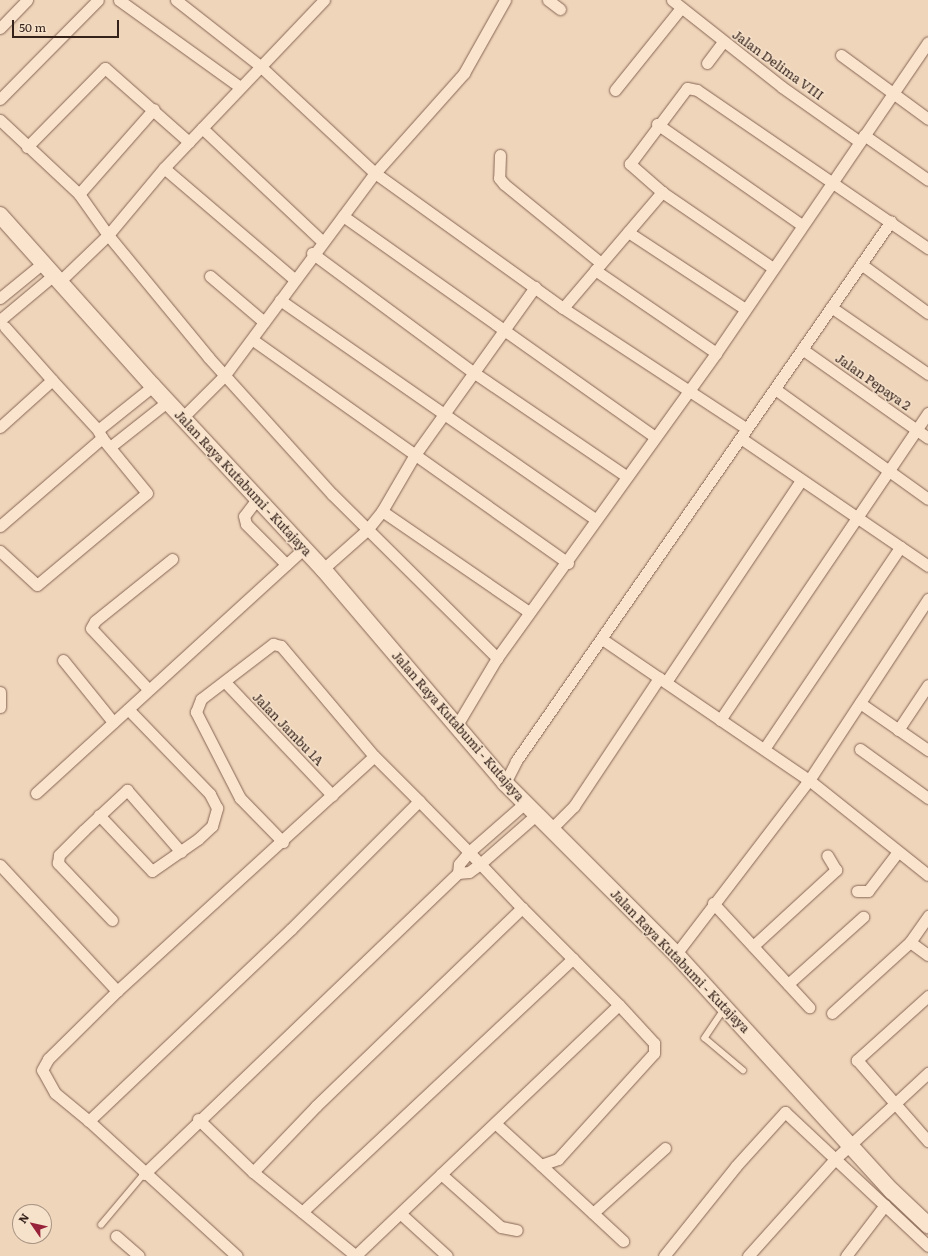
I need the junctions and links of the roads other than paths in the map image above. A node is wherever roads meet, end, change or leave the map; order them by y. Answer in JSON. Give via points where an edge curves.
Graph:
{"nodes":[{"id":1,"x":27,"y":0,"type":"edge"},
{"id":2,"x":98,"y":0,"type":"edge"},
{"id":3,"x":119,"y":0,"type":"edge"},
{"id":4,"x":176,"y":0,"type":"edge"},
{"id":5,"x":324,"y":0,"type":"edge"},
{"id":6,"x":505,"y":0,"type":"edge"},
{"id":7,"x":548,"y":0,"type":"edge"},
{"id":8,"x":672,"y":0,"type":"edge"},
{"id":9,"x":681,"y":8,"type":"junction"},
{"id":10,"x":560,"y":9,"type":"dead end"},
{"id":11,"x":0,"y":28,"type":"edge"},
{"id":12,"x":723,"y":42,"type":"junction"},
{"id":13,"x":928,"y":42,"type":"edge"},
{"id":14,"x":841,"y":55,"type":"dead end"},
{"id":15,"x":924,"y":56,"type":"edge"},
{"id":16,"x":707,"y":63,"type":"dead end"},
{"id":17,"x":259,"y":65,"type":"junction"},
{"id":18,"x":240,"y":86,"type":"junction"},
{"id":19,"x":615,"y":90,"type":"dead end"},
{"id":20,"x":892,"y":94,"type":"junction"},
{"id":21,"x":0,"y":99,"type":"edge"},
{"id":22,"x":154,"y":109,"type":"junction"},
{"id":23,"x":928,"y":119,"type":"edge"},
{"id":24,"x":657,"y":124,"type":"junction"},
{"id":25,"x":1,"y":125,"type":"edge"},
{"id":26,"x":202,"y":128,"type":"junction"},
{"id":27,"x":862,"y":138,"type":"junction"},
{"id":28,"x":189,"y":142,"type":"junction"},
{"id":29,"x":27,"y":147,"type":"junction"},
{"id":30,"x":500,"y":155,"type":"dead end"},
{"id":31,"x":164,"y":168,"type":"junction"},
{"id":32,"x":375,"y":173,"type":"junction"},
{"id":33,"x":928,"y":180,"type":"edge"},
{"id":34,"x":830,"y":184,"type":"junction"},
{"id":35,"x":662,"y":192,"type":"junction"},
{"id":36,"x":79,"y":194,"type":"junction"},
{"id":37,"x":0,"y":215,"type":"edge"},
{"id":38,"x":343,"y":216,"type":"junction"},
{"id":39,"x":891,"y":221,"type":"junction"},
{"id":40,"x":802,"y":225,"type":"junction"},
{"id":41,"x":628,"y":232,"type":"junction"},
{"id":42,"x":108,"y":236,"type":"junction"},
{"id":43,"x":322,"y":242,"type":"junction"},
{"id":44,"x":928,"y":248,"type":"edge"},
{"id":45,"x":312,"y":253,"type":"junction"},
{"id":46,"x":44,"y":262,"type":"junction"},
{"id":47,"x":861,"y":264,"type":"junction"},
{"id":48,"x":598,"y":267,"type":"junction"},
{"id":49,"x":773,"y":268,"type":"junction"},
{"id":50,"x":210,"y":276,"type":"dead end"},
{"id":51,"x":58,"y":277,"type":"junction"},
{"id":52,"x":294,"y":279,"type":"junction"},
{"id":53,"x":535,"y":287,"type":"junction"},
{"id":54,"x":0,"y":298,"type":"edge"},
{"id":55,"x":280,"y":300,"type":"junction"},
{"id":56,"x":832,"y":307,"type":"junction"},
{"id":57,"x":563,"y":308,"type":"junction"},
{"id":58,"x":745,"y":309,"type":"junction"},
{"id":59,"x":928,"y":313,"type":"edge"},
{"id":60,"x":264,"y":322,"type":"junction"},
{"id":61,"x":1,"y":325,"type":"edge"},
{"id":62,"x":504,"y":330,"type":"junction"},
{"id":63,"x":252,"y":340,"type":"junction"},
{"id":64,"x":802,"y":349,"type":"junction"},
{"id":65,"x":716,"y":353,"type":"junction"},
{"id":66,"x":473,"y":372,"type":"junction"},
{"id":67,"x":928,"y":374,"type":"edge"},
{"id":68,"x":224,"y":376,"type":"junction"},
{"id":69,"x":52,"y":380,"type":"junction"},
{"id":70,"x":153,"y":386,"type":"junction"},
{"id":71,"x":688,"y":389,"type":"junction"},
{"id":72,"x":775,"y":389,"type":"junction"},
{"id":73,"x":167,"y":402,"type":"junction"},
{"id":74,"x":445,"y":413,"type":"junction"},
{"id":75,"x":928,"y":413,"type":"edge"},
{"id":76,"x":182,"y":418,"type":"junction"},
{"id":77,"x":0,"y":426,"type":"edge"},
{"id":78,"x":746,"y":428,"type":"junction"},
{"id":79,"x":916,"y":429,"type":"junction"},
{"id":80,"x":100,"y":434,"type":"junction"},
{"id":81,"x":654,"y":436,"type":"junction"},
{"id":82,"x":928,"y":438,"type":"edge"},
{"id":83,"x":742,"y":439,"type":"junction"},
{"id":84,"x":110,"y":447,"type":"junction"},
{"id":85,"x":414,"y":456,"type":"junction"},
{"id":86,"x":886,"y":470,"type":"junction"},
{"id":87,"x":626,"y":476,"type":"junction"},
{"id":88,"x":801,"y":480,"type":"junction"},
{"id":89,"x":256,"y":499,"type":"junction"},
{"id":90,"x":928,"y":499,"type":"edge"},
{"id":91,"x":382,"y":511,"type":"junction"},
{"id":92,"x":855,"y":517,"type":"junction"},
{"id":93,"x":596,"y":520,"type":"junction"},
{"id":94,"x":0,"y":526,"type":"edge"},
{"id":95,"x":366,"y":530,"type":"junction"},
{"id":96,"x":900,"y":547,"type":"junction"},
{"id":97,"x":304,"y":548,"type":"junction"},
{"id":98,"x":0,"y":551,"type":"edge"},
{"id":99,"x":172,"y":560,"type":"dead end"},
{"id":100,"x":568,"y":563,"type":"junction"},
{"id":101,"x":286,"y":564,"type":"junction"},
{"id":102,"x":928,"y":566,"type":"edge"},
{"id":103,"x":324,"y":569,"type":"junction"},
{"id":104,"x":928,"y":599,"type":"edge"},
{"id":105,"x":529,"y":612,"type":"junction"},
{"id":106,"x":602,"y":639,"type":"junction"},
{"id":107,"x":497,"y":658,"type":"junction"},
{"id":108,"x":63,"y":660,"type":"dead end"},
{"id":109,"x":662,"y":680,"type":"junction"},
{"id":110,"x":225,"y":682,"type":"junction"},
{"id":111,"x":928,"y":685,"type":"edge"},
{"id":112,"x":148,"y":689,"type":"junction"},
{"id":113,"x":0,"y":692,"type":"edge"},
{"id":114,"x":860,"y":703,"type":"junction"},
{"id":115,"x":0,"y":707,"type":"edge"},
{"id":116,"x":128,"y":709,"type":"junction"},
{"id":117,"x":720,"y":720,"type":"junction"},
{"id":118,"x":113,"y":722,"type":"junction"},
{"id":119,"x":457,"y":725,"type":"junction"},
{"id":120,"x":898,"y":730,"type":"junction"},
{"id":121,"x":764,"y":749,"type":"junction"},
{"id":122,"x":860,"y":749,"type":"dead end"},
{"id":123,"x":928,"y":750,"type":"edge"},
{"id":124,"x":374,"y":756,"type":"junction"},
{"id":125,"x":809,"y":780,"type":"junction"},
{"id":126,"x":505,"y":783,"type":"junction"},
{"id":127,"x":36,"y":793,"type":"dead end"},
{"id":128,"x":332,"y":795,"type":"junction"},
{"id":129,"x":928,"y":798,"type":"edge"},
{"id":130,"x":419,"y":801,"type":"junction"},
{"id":131,"x":525,"y":803,"type":"junction"},
{"id":132,"x":99,"y":815,"type":"junction"},
{"id":133,"x":536,"y":815,"type":"junction"},
{"id":134,"x":551,"y":829,"type":"junction"},
{"id":135,"x":283,"y":842,"type":"junction"},
{"id":136,"x":182,"y":852,"type":"junction"},
{"id":137,"x":469,"y":852,"type":"junction"},
{"id":138,"x":897,"y":853,"type":"junction"},
{"id":139,"x":827,"y":855,"type":"dead end"},
{"id":140,"x":0,"y":864,"type":"edge"},
{"id":141,"x":480,"y":864,"type":"junction"},
{"id":142,"x":458,"y":873,"type":"junction"},
{"id":143,"x":928,"y":875,"type":"edge"},
{"id":144,"x":857,"y":891,"type":"dead end"},
{"id":145,"x":713,"y":903,"type":"junction"},
{"id":146,"x":522,"y":908,"type":"junction"},
{"id":147,"x":928,"y":916,"type":"edge"},
{"id":148,"x":864,"y":917,"type":"dead end"},
{"id":149,"x":112,"y":920,"type":"dead end"},
{"id":150,"x":910,"y":942,"type":"junction"},
{"id":151,"x":753,"y":946,"type":"junction"},
{"id":152,"x":676,"y":954,"type":"junction"},
{"id":153,"x":928,"y":955,"type":"edge"},
{"id":154,"x":573,"y":958,"type":"junction"},
{"id":155,"x":788,"y":984,"type":"junction"},
{"id":156,"x":117,"y":991,"type":"junction"},
{"id":157,"x":928,"y":996,"type":"edge"},
{"id":158,"x":619,"y":1005,"type":"junction"},
{"id":159,"x":808,"y":1007,"type":"dead end"},
{"id":160,"x":726,"y":1008,"type":"junction"},
{"id":161,"x":832,"y":1013,"type":"dead end"},
{"id":162,"x":743,"y":1070,"type":"dead end"},
{"id":163,"x":928,"y":1073,"type":"edge"},
{"id":164,"x":894,"y":1102,"type":"junction"},
{"id":165,"x":198,"y":1119,"type":"junction"},
{"id":166,"x":89,"y":1121,"type":"junction"},
{"id":167,"x":495,"y":1123,"type":"junction"},
{"id":168,"x":928,"y":1141,"type":"edge"},
{"id":169,"x":850,"y":1144,"type":"junction"},
{"id":170,"x":665,"y":1148,"type":"dead end"},
{"id":171,"x":835,"y":1159,"type":"junction"},
{"id":172,"x":541,"y":1165,"type":"junction"},
{"id":173,"x":253,"y":1172,"type":"junction"},
{"id":174,"x":144,"y":1174,"type":"junction"},
{"id":175,"x":441,"y":1174,"type":"junction"},
{"id":176,"x":885,"y":1205,"type":"junction"},
{"id":177,"x":302,"y":1212,"type":"junction"},
{"id":178,"x":593,"y":1213,"type":"junction"},
{"id":179,"x":400,"y":1214,"type":"junction"},
{"id":180,"x":101,"y":1225,"type":"dead end"},
{"id":181,"x":928,"y":1225,"type":"edge"},
{"id":182,"x":517,"y":1230,"type":"dead end"},
{"id":183,"x":116,"y":1236,"type":"dead end"},
{"id":184,"x":623,"y":1241,"type":"dead end"},
{"id":185,"x":928,"y":1246,"type":"edge"},
{"id":186,"x":139,"y":1256,"type":"edge"},
{"id":187,"x":238,"y":1256,"type":"edge"},
{"id":188,"x":356,"y":1256,"type":"edge"},
{"id":189,"x":447,"y":1256,"type":"edge"},
{"id":190,"x":664,"y":1256,"type":"edge"},
{"id":191,"x":748,"y":1256,"type":"edge"},
{"id":192,"x":846,"y":1256,"type":"edge"}],
"edges":[{"from":1,"to":11,"type":"street"},
{"from":2,"to":21,"type":"street"},
{"from":3,"to":18,"type":"street"},
{"from":4,"to":17,"type":"street"},
{"from":5,"to":17,"type":"street"},
{"from":6,"to":32,"type":"street","via":[[464,73]]},
{"from":7,"to":10,"type":"street"},
{"from":8,"to":9,"type":"street","name":"Jalan Delima VIII"},
{"from":9,"to":12,"type":"street","name":"Jalan Delima VIII"},
{"from":9,"to":19,"type":"street"},
{"from":12,"to":16,"type":"street"},
{"from":12,"to":27,"type":"street","name":"Jalan Delima VIII"},
{"from":13,"to":15,"type":"street"},
{"from":14,"to":20,"type":"street"},
{"from":15,"to":20,"type":"street"},
{"from":17,"to":18,"type":"street"},
{"from":17,"to":32,"type":"street"},
{"from":18,"to":26,"type":"street"},
{"from":20,"to":23,"type":"street"},
{"from":20,"to":27,"type":"street"},
{"from":22,"to":28,"type":"street"},
{"from":22,"to":29,"type":"street","via":[[105,68]]},
{"from":22,"to":36,"type":"street"},
{"from":24,"to":34,"type":"street","via":[[687,88],[692,88]]},
{"from":24,"to":35,"type":"street","via":[[630,164]]},
{"from":24,"to":40,"type":"street"},
{"from":25,"to":29,"type":"street"},
{"from":26,"to":28,"type":"street"},
{"from":26,"to":43,"type":"street"},
{"from":27,"to":33,"type":"street","name":"Jalan Delima VIII"},
{"from":27,"to":34,"type":"street"},
{"from":28,"to":31,"type":"street"},
{"from":29,"to":36,"type":"street"},
{"from":30,"to":48,"type":"street","via":[[499,178],[504,184]]},
{"from":31,"to":42,"type":"street"},
{"from":31,"to":52,"type":"street"},
{"from":32,"to":38,"type":"street"},
{"from":32,"to":53,"type":"street"},
{"from":34,"to":39,"type":"street"},
{"from":34,"to":40,"type":"street"},
{"from":35,"to":41,"type":"street"},
{"from":35,"to":49,"type":"street"},
{"from":36,"to":42,"type":"street"},
{"from":37,"to":46,"type":"street","name":"Jalan Raya Kutabumi - Kutajaya"},
{"from":38,"to":43,"type":"street"},
{"from":38,"to":62,"type":"street"},
{"from":39,"to":44,"type":"street"},
{"from":39,"to":47,"type":"street"},
{"from":40,"to":49,"type":"street"},
{"from":41,"to":48,"type":"street"},
{"from":41,"to":58,"type":"street"},
{"from":42,"to":51,"type":"street"},
{"from":42,"to":68,"type":"street"},
{"from":43,"to":45,"type":"street"},
{"from":45,"to":52,"type":"street"},
{"from":45,"to":66,"type":"street"},
{"from":46,"to":51,"type":"street","name":"Jalan Raya Kutabumi - Kutajaya"},
{"from":46,"to":54,"type":"street"},
{"from":47,"to":56,"type":"street"},
{"from":47,"to":59,"type":"street"},
{"from":48,"to":57,"type":"street"},
{"from":48,"to":65,"type":"street"},
{"from":49,"to":58,"type":"street"},
{"from":50,"to":60,"type":"street"},
{"from":51,"to":61,"type":"street"},
{"from":51,"to":70,"type":"street","name":"Jalan Raya Kutabumi - Kutajaya"},
{"from":52,"to":55,"type":"street"},
{"from":53,"to":57,"type":"street"},
{"from":53,"to":62,"type":"street"},
{"from":55,"to":60,"type":"street"},
{"from":55,"to":74,"type":"street"},
{"from":56,"to":64,"type":"street"},
{"from":56,"to":67,"type":"street"},
{"from":57,"to":71,"type":"street"},
{"from":58,"to":65,"type":"street"},
{"from":60,"to":63,"type":"street"},
{"from":61,"to":69,"type":"street"},
{"from":62,"to":66,"type":"street"},
{"from":62,"to":81,"type":"street"},
{"from":63,"to":68,"type":"street"},
{"from":63,"to":85,"type":"street"},
{"from":64,"to":72,"type":"street"},
{"from":64,"to":79,"type":"street","name":"Jalan Pepaya 2"},
{"from":65,"to":71,"type":"street"},
{"from":66,"to":74,"type":"street"},
{"from":66,"to":87,"type":"street"},
{"from":68,"to":76,"type":"street"},
{"from":68,"to":95,"type":"street"},
{"from":69,"to":77,"type":"street"},
{"from":69,"to":80,"type":"street"},
{"from":70,"to":73,"type":"street","name":"Jalan Raya Kutabumi - Kutajaya"},
{"from":70,"to":80,"type":"street"},
{"from":71,"to":78,"type":"street"},
{"from":71,"to":81,"type":"street"},
{"from":72,"to":78,"type":"street"},
{"from":72,"to":86,"type":"street"},
{"from":73,"to":76,"type":"street","name":"Jalan Raya Kutabumi - Kutajaya"},
{"from":73,"to":84,"type":"street"},
{"from":74,"to":85,"type":"street"},
{"from":74,"to":93,"type":"street"},
{"from":75,"to":79,"type":"street"},
{"from":76,"to":89,"type":"street","name":"Jalan Raya Kutabumi - Kutajaya"},
{"from":78,"to":83,"type":"street"},
{"from":79,"to":82,"type":"street","name":"Jalan Pepaya 2"},
{"from":79,"to":86,"type":"street"},
{"from":80,"to":84,"type":"street"},
{"from":80,"to":94,"type":"street"},
{"from":81,"to":87,"type":"street"},
{"from":83,"to":88,"type":"street"},
{"from":83,"to":106,"type":"street"},
{"from":84,"to":98,"type":"street","via":[[147,493],[37,585]]},
{"from":85,"to":91,"type":"street"},
{"from":85,"to":100,"type":"street"},
{"from":86,"to":90,"type":"street"},
{"from":86,"to":92,"type":"street"},
{"from":87,"to":93,"type":"street"},
{"from":88,"to":92,"type":"street"},
{"from":88,"to":109,"type":"street"},
{"from":89,"to":97,"type":"street","name":"Jalan Raya Kutabumi - Kutajaya"},
{"from":89,"to":101,"type":"street","via":[[244,516],[246,524]]},
{"from":91,"to":95,"type":"street"},
{"from":91,"to":105,"type":"street"},
{"from":92,"to":96,"type":"street"},
{"from":92,"to":117,"type":"street"},
{"from":93,"to":100,"type":"street"},
{"from":95,"to":103,"type":"street"},
{"from":95,"to":107,"type":"street"},
{"from":96,"to":102,"type":"street"},
{"from":96,"to":121,"type":"street"},
{"from":97,"to":101,"type":"street"},
{"from":97,"to":103,"type":"street","name":"Jalan Raya Kutabumi - Kutajaya"},
{"from":99,"to":112,"type":"street","via":[[95,621],[91,628]]},
{"from":100,"to":105,"type":"street"},
{"from":101,"to":112,"type":"street"},
{"from":103,"to":119,"type":"street","name":"Jalan Raya Kutabumi - Kutajaya"},
{"from":104,"to":114,"type":"street"},
{"from":105,"to":107,"type":"street"},
{"from":106,"to":109,"type":"street"},
{"from":106,"to":126,"type":"street"},
{"from":107,"to":119,"type":"street"},
{"from":108,"to":118,"type":"street"},
{"from":109,"to":117,"type":"street"},
{"from":109,"to":134,"type":"street","via":[[574,806]]},
{"from":110,"to":124,"type":"street","via":[[273,644],[281,646]]},
{"from":110,"to":128,"type":"street","name":"Jalan Jambu 1A"},
{"from":110,"to":135,"type":"street","via":[[201,699],[196,712],[240,798]]},
{"from":111,"to":120,"type":"street"},
{"from":112,"to":116,"type":"street"},
{"from":113,"to":115,"type":"street"},
{"from":114,"to":120,"type":"street"},
{"from":114,"to":125,"type":"street"},
{"from":116,"to":118,"type":"street"},
{"from":116,"to":136,"type":"street","via":[[210,794],[217,808],[212,826]]},
{"from":117,"to":121,"type":"street"},
{"from":118,"to":127,"type":"street"},
{"from":119,"to":126,"type":"street","name":"Jalan Raya Kutabumi - Kutajaya"},
{"from":120,"to":123,"type":"street"},
{"from":121,"to":125,"type":"street"},
{"from":122,"to":129,"type":"street"},
{"from":124,"to":128,"type":"street"},
{"from":124,"to":130,"type":"street"},
{"from":125,"to":138,"type":"street"},
{"from":125,"to":145,"type":"street"},
{"from":126,"to":131,"type":"street","name":"Jalan Raya Kutabumi - Kutajaya"},
{"from":128,"to":135,"type":"street"},
{"from":130,"to":137,"type":"street"},
{"from":130,"to":166,"type":"street","via":[[292,929]]},
{"from":131,"to":133,"type":"street","name":"Jalan Raya Kutabumi - Kutajaya"},
{"from":131,"to":137,"type":"street"},
{"from":132,"to":136,"type":"street","via":[[152,871]]},
{"from":132,"to":136,"type":"street","via":[[127,790]]},
{"from":132,"to":149,"type":"street","via":[[57,860]]},
{"from":133,"to":134,"type":"street","name":"Jalan Raya Kutabumi - Kutajaya"},
{"from":133,"to":141,"type":"street"},
{"from":134,"to":152,"type":"street","name":"Jalan Raya Kutabumi - Kutajaya"},
{"from":135,"to":156,"type":"street"},
{"from":137,"to":141,"type":"street"},
{"from":137,"to":142,"type":"street","via":[[459,864]]},
{"from":138,"to":143,"type":"street"},
{"from":138,"to":144,"type":"street","via":[[868,891]]},
{"from":139,"to":151,"type":"street","via":[[836,870]]},
{"from":140,"to":156,"type":"street"},
{"from":141,"to":142,"type":"street","via":[[469,872]]},
{"from":141,"to":146,"type":"street"},
{"from":142,"to":165,"type":"street"},
{"from":145,"to":151,"type":"street"},
{"from":145,"to":152,"type":"street"},
{"from":146,"to":154,"type":"street"},
{"from":146,"to":173,"type":"street","via":[[316,1106]]},
{"from":147,"to":150,"type":"street"},
{"from":148,"to":155,"type":"street"},
{"from":150,"to":153,"type":"street"},
{"from":150,"to":161,"type":"street"},
{"from":151,"to":155,"type":"street"},
{"from":152,"to":160,"type":"street","name":"Jalan Raya Kutabumi - Kutajaya"},
{"from":154,"to":158,"type":"street"},
{"from":154,"to":177,"type":"street"},
{"from":155,"to":159,"type":"street"},
{"from":156,"to":166,"type":"street","via":[[48,1059],[42,1070],[55,1093]]},
{"from":157,"to":164,"type":"street","via":[[857,1060]]},
{"from":158,"to":167,"type":"street"},
{"from":158,"to":172,"type":"street","via":[[654,1043],[654,1053],[558,1159]]},
{"from":160,"to":162,"type":"lane","via":[[705,1038]]},
{"from":160,"to":169,"type":"street","name":"Jalan Raya Kutabumi - Kutajaya"},
{"from":163,"to":164,"type":"street"},
{"from":164,"to":168,"type":"street"},
{"from":164,"to":169,"type":"street"},
{"from":165,"to":173,"type":"street"},
{"from":165,"to":174,"type":"street"},
{"from":166,"to":174,"type":"street"},
{"from":167,"to":172,"type":"street"},
{"from":167,"to":175,"type":"street"},
{"from":169,"to":171,"type":"street"},
{"from":169,"to":181,"type":"street","name":"Jalan Raya Kutabumi - Kutajaya"},
{"from":170,"to":178,"type":"street"},
{"from":171,"to":176,"type":"street"},
{"from":171,"to":190,"type":"street","via":[[790,1114],[780,1114]]},
{"from":171,"to":191,"type":"street"},
{"from":172,"to":178,"type":"street"},
{"from":173,"to":177,"type":"street"},
{"from":174,"to":180,"type":"lane"},
{"from":174,"to":187,"type":"street"},
{"from":175,"to":179,"type":"street"},
{"from":175,"to":182,"type":"street","via":[[501,1227]]},
{"from":176,"to":185,"type":"street"},
{"from":176,"to":192,"type":"street"},
{"from":177,"to":188,"type":"street"},
{"from":178,"to":184,"type":"street"},
{"from":179,"to":188,"type":"street"},
{"from":179,"to":189,"type":"street"},
{"from":183,"to":186,"type":"street"}]}
